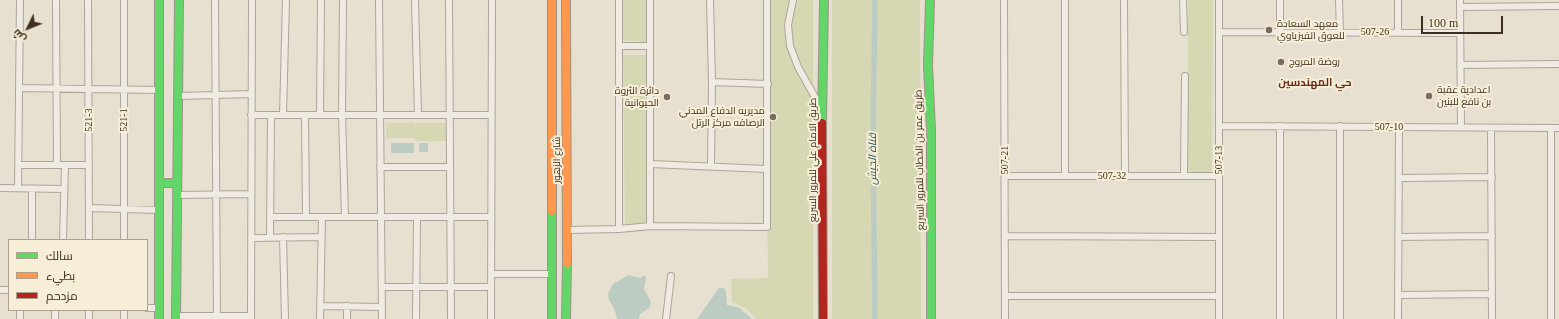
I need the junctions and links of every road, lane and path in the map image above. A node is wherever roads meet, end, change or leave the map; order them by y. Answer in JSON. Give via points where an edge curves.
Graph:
{"nodes":[{"id":1,"x":20,"y":0,"type":"edge"},
{"id":2,"x":56,"y":0,"type":"edge"},
{"id":3,"x":88,"y":0,"type":"edge"},
{"id":4,"x":124,"y":0,"type":"edge"},
{"id":5,"x":159,"y":0,"type":"edge"},
{"id":6,"x":179,"y":0,"type":"edge"},
{"id":7,"x":216,"y":0,"type":"edge"},
{"id":8,"x":252,"y":0,"type":"edge"},
{"id":9,"x":286,"y":0,"type":"edge"},
{"id":10,"x":321,"y":0,"type":"edge"},
{"id":11,"x":343,"y":0,"type":"edge"},
{"id":12,"x":379,"y":0,"type":"edge"},
{"id":13,"x":415,"y":0,"type":"edge"},
{"id":14,"x":449,"y":0,"type":"edge"},
{"id":15,"x":492,"y":0,"type":"edge"},
{"id":16,"x":552,"y":0,"type":"edge"},
{"id":17,"x":566,"y":0,"type":"edge"},
{"id":18,"x":619,"y":0,"type":"edge"},
{"id":19,"x":650,"y":0,"type":"edge"},
{"id":20,"x":710,"y":0,"type":"edge"},
{"id":21,"x":767,"y":0,"type":"edge"},
{"id":22,"x":793,"y":0,"type":"edge"},
{"id":23,"x":824,"y":0,"type":"edge"},
{"id":24,"x":930,"y":0,"type":"edge"},
{"id":25,"x":1004,"y":0,"type":"edge"},
{"id":26,"x":1065,"y":0,"type":"edge"},
{"id":27,"x":1124,"y":0,"type":"edge"},
{"id":28,"x":1184,"y":0,"type":"edge"},
{"id":29,"x":1219,"y":0,"type":"edge"},
{"id":30,"x":1280,"y":0,"type":"edge"},
{"id":31,"x":1340,"y":0,"type":"edge"},
{"id":32,"x":1398,"y":0,"type":"edge"},
{"id":33,"x":1460,"y":3,"type":"edge"},
{"id":34,"x":1559,"y":6,"type":"edge"},
{"id":35,"x":1184,"y":32,"type":"dead end"},
{"id":36,"x":1219,"y":32,"type":"junction"},
{"id":37,"x":1280,"y":32,"type":"junction"},
{"id":38,"x":1340,"y":32,"type":"junction"},
{"id":39,"x":1398,"y":32,"type":"junction"},
{"id":40,"x":1460,"y":33,"type":"junction"},
{"id":41,"x":619,"y":46,"type":"junction"},
{"id":42,"x":650,"y":46,"type":"junction"},
{"id":43,"x":1559,"y":64,"type":"edge"},
{"id":44,"x":1460,"y":65,"type":"junction"},
{"id":45,"x":1185,"y":76,"type":"dead end"},
{"id":46,"x":712,"y":82,"type":"junction"},
{"id":47,"x":768,"y":84,"type":"junction"},
{"id":48,"x":19,"y":88,"type":"junction"},
{"id":49,"x":56,"y":89,"type":"junction"},
{"id":50,"x":89,"y":89,"type":"junction"},
{"id":51,"x":124,"y":90,"type":"junction"},
{"id":52,"x":159,"y":90,"type":"junction"},
{"id":53,"x":216,"y":94,"type":"junction"},
{"id":54,"x":251,"y":94,"type":"junction"},
{"id":55,"x":178,"y":96,"type":"junction"},
{"id":56,"x":822,"y":110,"type":"junction"},
{"id":57,"x":251,"y":115,"type":"junction"},
{"id":58,"x":271,"y":115,"type":"junction"},
{"id":59,"x":283,"y":115,"type":"junction"},
{"id":60,"x":305,"y":115,"type":"junction"},
{"id":61,"x":320,"y":115,"type":"junction"},
{"id":62,"x":342,"y":115,"type":"junction"},
{"id":63,"x":380,"y":115,"type":"junction"},
{"id":64,"x":418,"y":115,"type":"junction"},
{"id":65,"x":450,"y":115,"type":"junction"},
{"id":66,"x":491,"y":115,"type":"junction"},
{"id":67,"x":1219,"y":126,"type":"junction"},
{"id":68,"x":1280,"y":126,"type":"junction"},
{"id":69,"x":1340,"y":126,"type":"junction"},
{"id":70,"x":1399,"y":127,"type":"junction"},
{"id":71,"x":1461,"y":127,"type":"junction"},
{"id":72,"x":1492,"y":128,"type":"junction"},
{"id":73,"x":1551,"y":128,"type":"junction"},
{"id":74,"x":1559,"y":128,"type":"edge"},
{"id":75,"x":650,"y":164,"type":"junction"},
{"id":76,"x":19,"y":165,"type":"junction"},
{"id":77,"x":57,"y":165,"type":"junction"},
{"id":78,"x":65,"y":165,"type":"junction"},
{"id":79,"x":89,"y":165,"type":"junction"},
{"id":80,"x":711,"y":166,"type":"junction"},
{"id":81,"x":380,"y":167,"type":"junction"},
{"id":82,"x":450,"y":167,"type":"junction"},
{"id":83,"x":767,"y":169,"type":"junction"},
{"id":84,"x":1005,"y":176,"type":"junction"},
{"id":85,"x":1066,"y":176,"type":"junction"},
{"id":86,"x":1125,"y":176,"type":"junction"},
{"id":87,"x":1184,"y":176,"type":"junction"},
{"id":88,"x":1219,"y":176,"type":"junction"},
{"id":89,"x":1492,"y":177,"type":"junction"},
{"id":90,"x":1398,"y":178,"type":"junction"},
{"id":91,"x":159,"y":183,"type":"junction"},
{"id":92,"x":177,"y":183,"type":"junction"},
{"id":93,"x":0,"y":188,"type":"edge"},
{"id":94,"x":18,"y":188,"type":"junction"},
{"id":95,"x":32,"y":189,"type":"junction"},
{"id":96,"x":64,"y":189,"type":"junction"},
{"id":97,"x":177,"y":194,"type":"junction"},
{"id":98,"x":251,"y":194,"type":"junction"},
{"id":99,"x":216,"y":195,"type":"junction"},
{"id":100,"x":89,"y":208,"type":"junction"},
{"id":101,"x":124,"y":209,"type":"junction"},
{"id":102,"x":159,"y":210,"type":"junction"},
{"id":103,"x":271,"y":217,"type":"junction"},
{"id":104,"x":306,"y":217,"type":"junction"},
{"id":105,"x":322,"y":217,"type":"junction"},
{"id":106,"x":345,"y":217,"type":"junction"},
{"id":107,"x":381,"y":217,"type":"junction"},
{"id":108,"x":417,"y":217,"type":"junction"},
{"id":109,"x":450,"y":217,"type":"junction"},
{"id":110,"x":491,"y":217,"type":"junction"},
{"id":111,"x":650,"y":226,"type":"junction"},
{"id":112,"x":620,"y":229,"type":"junction"},
{"id":113,"x":568,"y":230,"type":"junction"},
{"id":114,"x":1005,"y":236,"type":"junction"},
{"id":115,"x":1492,"y":236,"type":"junction"},
{"id":116,"x":270,"y":237,"type":"junction"},
{"id":117,"x":283,"y":237,"type":"junction"},
{"id":118,"x":321,"y":237,"type":"junction"},
{"id":119,"x":1398,"y":237,"type":"junction"},
{"id":120,"x":251,"y":238,"type":"junction"},
{"id":121,"x":1219,"y":238,"type":"junction"},
{"id":122,"x":32,"y":239,"type":"edge"},
{"id":123,"x":63,"y":239,"type":"edge"},
{"id":124,"x":89,"y":239,"type":"edge"},
{"id":125,"x":124,"y":239,"type":"edge"},
{"id":126,"x":491,"y":274,"type":"junction"},
{"id":127,"x":552,"y":274,"type":"junction"},
{"id":128,"x":670,"y":276,"type":"dead end"},
{"id":129,"x":452,"y":286,"type":"junction"},
{"id":130,"x":382,"y":287,"type":"junction"},
{"id":131,"x":416,"y":287,"type":"junction"},
{"id":132,"x":491,"y":287,"type":"junction"},
{"id":133,"x":1492,"y":294,"type":"junction"},
{"id":134,"x":1398,"y":295,"type":"junction"},
{"id":135,"x":1005,"y":296,"type":"junction"},
{"id":136,"x":1219,"y":296,"type":"junction"},
{"id":137,"x":321,"y":306,"type":"junction"},
{"id":138,"x":347,"y":306,"type":"junction"},
{"id":139,"x":382,"y":307,"type":"junction"},
{"id":140,"x":148,"y":308,"type":"edge"},
{"id":141,"x":159,"y":308,"type":"junction"},
{"id":142,"x":176,"y":317,"type":"edge"},
{"id":143,"x":217,"y":318,"type":"edge"},
{"id":144,"x":251,"y":318,"type":"edge"},
{"id":145,"x":159,"y":319,"type":"edge"},
{"id":146,"x":285,"y":319,"type":"edge"},
{"id":147,"x":320,"y":319,"type":"edge"},
{"id":148,"x":347,"y":319,"type":"edge"},
{"id":149,"x":382,"y":319,"type":"edge"},
{"id":150,"x":416,"y":319,"type":"edge"},
{"id":151,"x":451,"y":319,"type":"edge"},
{"id":152,"x":491,"y":319,"type":"edge"},
{"id":153,"x":552,"y":319,"type":"edge"},
{"id":154,"x":566,"y":319,"type":"edge"},
{"id":155,"x":666,"y":319,"type":"edge"},
{"id":156,"x":823,"y":319,"type":"edge"},
{"id":157,"x":931,"y":319,"type":"edge"},
{"id":158,"x":1005,"y":319,"type":"edge"},
{"id":159,"x":1219,"y":319,"type":"edge"},
{"id":160,"x":1280,"y":319,"type":"edge"},
{"id":161,"x":1340,"y":319,"type":"edge"},
{"id":162,"x":1398,"y":319,"type":"edge"},
{"id":163,"x":1492,"y":319,"type":"edge"},
{"id":164,"x":1551,"y":319,"type":"edge"}],
"edges":[{"from":1,"to":48,"type":"street"},
{"from":2,"to":49,"type":"street"},
{"from":3,"to":50,"type":"street","name":"521-3"},
{"from":4,"to":51,"type":"street","name":"521-1"},
{"from":5,"to":52,"type":"main road"},
{"from":6,"to":55,"type":"main road"},
{"from":7,"to":53,"type":"street"},
{"from":8,"to":54,"type":"street"},
{"from":9,"to":59,"type":"street"},
{"from":10,"to":61,"type":"street"},
{"from":11,"to":62,"type":"street"},
{"from":12,"to":63,"type":"street"},
{"from":13,"to":64,"type":"street"},
{"from":14,"to":65,"type":"street"},
{"from":15,"to":66,"type":"street"},
{"from":16,"to":127,"type":"main road","name":"شارع الزهور"},
{"from":17,"to":113,"type":"main road","name":"شارع الزهور"},
{"from":18,"to":41,"type":"street"},
{"from":19,"to":42,"type":"street"},
{"from":20,"to":46,"type":"street"},
{"from":21,"to":47,"type":"street"},
{"from":22,"to":56,"type":"street","via":[[788,24],[790,46],[798,67]]},
{"from":23,"to":56,"type":"main road","name":"طريق الامام علي للمرور السريع"},
{"from":24,"to":157,"type":"main road","name":"طريق عمر بن الخطاب للمرور السريع","via":[[928,65],[931,130]]},
{"from":25,"to":84,"type":"street","name":"507-21"},
{"from":26,"to":85,"type":"street"},
{"from":27,"to":86,"type":"street"},
{"from":28,"to":35,"type":"street"},
{"from":29,"to":36,"type":"street","name":"507-13"},
{"from":30,"to":37,"type":"street"},
{"from":31,"to":38,"type":"street"},
{"from":32,"to":39,"type":"street"},
{"from":33,"to":34,"type":"street"},
{"from":33,"to":40,"type":"street"},
{"from":36,"to":37,"type":"street","name":"507-26"},
{"from":36,"to":67,"type":"street","name":"507-13"},
{"from":37,"to":38,"type":"street","name":"507-26"},
{"from":38,"to":39,"type":"street","name":"507-26"},
{"from":39,"to":40,"type":"street","name":"507-26"},
{"from":40,"to":44,"type":"street"},
{"from":41,"to":42,"type":"street"},
{"from":41,"to":112,"type":"street"},
{"from":42,"to":75,"type":"street"},
{"from":43,"to":44,"type":"street"},
{"from":44,"to":71,"type":"street"},
{"from":45,"to":87,"type":"street"},
{"from":46,"to":47,"type":"street"},
{"from":46,"to":80,"type":"street"},
{"from":47,"to":83,"type":"street"},
{"from":48,"to":49,"type":"street"},
{"from":48,"to":76,"type":"street"},
{"from":49,"to":50,"type":"street"},
{"from":49,"to":77,"type":"street"},
{"from":50,"to":51,"type":"street"},
{"from":50,"to":79,"type":"street","name":"521-3"},
{"from":51,"to":52,"type":"street"},
{"from":51,"to":101,"type":"street","name":"521-1"},
{"from":52,"to":91,"type":"main road"},
{"from":53,"to":54,"type":"street"},
{"from":53,"to":55,"type":"street"},
{"from":53,"to":99,"type":"street"},
{"from":54,"to":57,"type":"street"},
{"from":55,"to":92,"type":"main road"},
{"from":56,"to":156,"type":"main road","name":"طريق الامام علي للمرور السريع"},
{"from":57,"to":58,"type":"street"},
{"from":57,"to":98,"type":"street"},
{"from":58,"to":59,"type":"street"},
{"from":58,"to":103,"type":"street"},
{"from":59,"to":60,"type":"street"},
{"from":60,"to":61,"type":"street"},
{"from":60,"to":104,"type":"street"},
{"from":61,"to":62,"type":"street"},
{"from":62,"to":63,"type":"street"},
{"from":62,"to":106,"type":"street"},
{"from":63,"to":64,"type":"street"},
{"from":63,"to":81,"type":"street"},
{"from":64,"to":65,"type":"street"},
{"from":65,"to":66,"type":"street"},
{"from":65,"to":82,"type":"street"},
{"from":66,"to":110,"type":"street"},
{"from":67,"to":68,"type":"street","name":"507-10"},
{"from":67,"to":88,"type":"street","name":"507-13"},
{"from":68,"to":69,"type":"street","name":"507-10"},
{"from":68,"to":160,"type":"street"},
{"from":69,"to":70,"type":"street","name":"507-10"},
{"from":69,"to":161,"type":"street"},
{"from":70,"to":71,"type":"street","name":"507-10"},
{"from":70,"to":90,"type":"street"},
{"from":71,"to":72,"type":"street","name":"507-10"},
{"from":72,"to":73,"type":"street","name":"507-10"},
{"from":72,"to":89,"type":"street"},
{"from":73,"to":74,"type":"street","name":"507-10"},
{"from":73,"to":164,"type":"street"},
{"from":75,"to":80,"type":"street"},
{"from":75,"to":111,"type":"street"},
{"from":76,"to":77,"type":"street"},
{"from":76,"to":94,"type":"street"},
{"from":77,"to":78,"type":"street"},
{"from":78,"to":79,"type":"street"},
{"from":78,"to":96,"type":"street"},
{"from":79,"to":100,"type":"street","name":"521-3"},
{"from":80,"to":83,"type":"street"},
{"from":81,"to":82,"type":"street"},
{"from":81,"to":107,"type":"street"},
{"from":82,"to":109,"type":"street"},
{"from":83,"to":111,"type":"street","via":[[766,227]]},
{"from":84,"to":85,"type":"street","name":"507-32"},
{"from":84,"to":114,"type":"street","name":"507-21"},
{"from":85,"to":86,"type":"street","name":"507-32"},
{"from":86,"to":87,"type":"street","name":"507-32"},
{"from":87,"to":88,"type":"street","name":"507-32"},
{"from":88,"to":121,"type":"street","name":"507-13"},
{"from":89,"to":90,"type":"street"},
{"from":89,"to":115,"type":"street"},
{"from":90,"to":119,"type":"street"},
{"from":91,"to":92,"type":"main road"},
{"from":91,"to":102,"type":"main road"},
{"from":92,"to":97,"type":"main road"},
{"from":93,"to":94,"type":"street"},
{"from":94,"to":95,"type":"street"},
{"from":95,"to":96,"type":"street"},
{"from":95,"to":122,"type":"street"},
{"from":96,"to":123,"type":"street"},
{"from":97,"to":99,"type":"street"},
{"from":97,"to":142,"type":"main road"},
{"from":98,"to":99,"type":"street"},
{"from":98,"to":120,"type":"street"},
{"from":99,"to":143,"type":"street"},
{"from":100,"to":101,"type":"street"},
{"from":100,"to":124,"type":"street","name":"521-3"},
{"from":101,"to":102,"type":"street"},
{"from":101,"to":125,"type":"street","name":"521-1"},
{"from":102,"to":141,"type":"main road"},
{"from":103,"to":104,"type":"street"},
{"from":103,"to":116,"type":"street"},
{"from":104,"to":105,"type":"street"},
{"from":105,"to":106,"type":"street"},
{"from":105,"to":118,"type":"street"},
{"from":106,"to":107,"type":"street"},
{"from":107,"to":108,"type":"street"},
{"from":107,"to":130,"type":"street"},
{"from":108,"to":109,"type":"street"},
{"from":108,"to":131,"type":"street"},
{"from":109,"to":110,"type":"street"},
{"from":109,"to":129,"type":"street"},
{"from":110,"to":126,"type":"street"},
{"from":111,"to":112,"type":"street"},
{"from":112,"to":113,"type":"street"},
{"from":113,"to":154,"type":"main road","name":"شارع الزهور"},
{"from":114,"to":121,"type":"street"},
{"from":114,"to":135,"type":"street","name":"507-21"},
{"from":115,"to":119,"type":"street"},
{"from":115,"to":133,"type":"street"},
{"from":116,"to":117,"type":"street"},
{"from":116,"to":120,"type":"street"},
{"from":117,"to":118,"type":"street"},
{"from":117,"to":146,"type":"street"},
{"from":118,"to":137,"type":"street"},
{"from":119,"to":134,"type":"street"},
{"from":120,"to":144,"type":"street"},
{"from":121,"to":136,"type":"street","name":"507-13"},
{"from":126,"to":127,"type":"street"},
{"from":126,"to":132,"type":"street"},
{"from":127,"to":153,"type":"main road","name":"شارع الزهور"},
{"from":128,"to":155,"type":"street"},
{"from":129,"to":131,"type":"street"},
{"from":129,"to":132,"type":"street"},
{"from":129,"to":151,"type":"street"},
{"from":130,"to":131,"type":"street"},
{"from":130,"to":139,"type":"street"},
{"from":131,"to":150,"type":"street"},
{"from":132,"to":152,"type":"street"},
{"from":133,"to":134,"type":"street"},
{"from":133,"to":163,"type":"street"},
{"from":134,"to":162,"type":"street"},
{"from":135,"to":136,"type":"street"},
{"from":135,"to":158,"type":"street","name":"507-21"},
{"from":136,"to":159,"type":"street","name":"507-13"},
{"from":137,"to":138,"type":"street"},
{"from":137,"to":147,"type":"street"},
{"from":138,"to":139,"type":"street"},
{"from":138,"to":148,"type":"street"},
{"from":139,"to":149,"type":"street"},
{"from":140,"to":141,"type":"street"},
{"from":141,"to":145,"type":"main road"},
{"from":142,"to":143,"type":"street"},
{"from":143,"to":144,"type":"street"}]}
